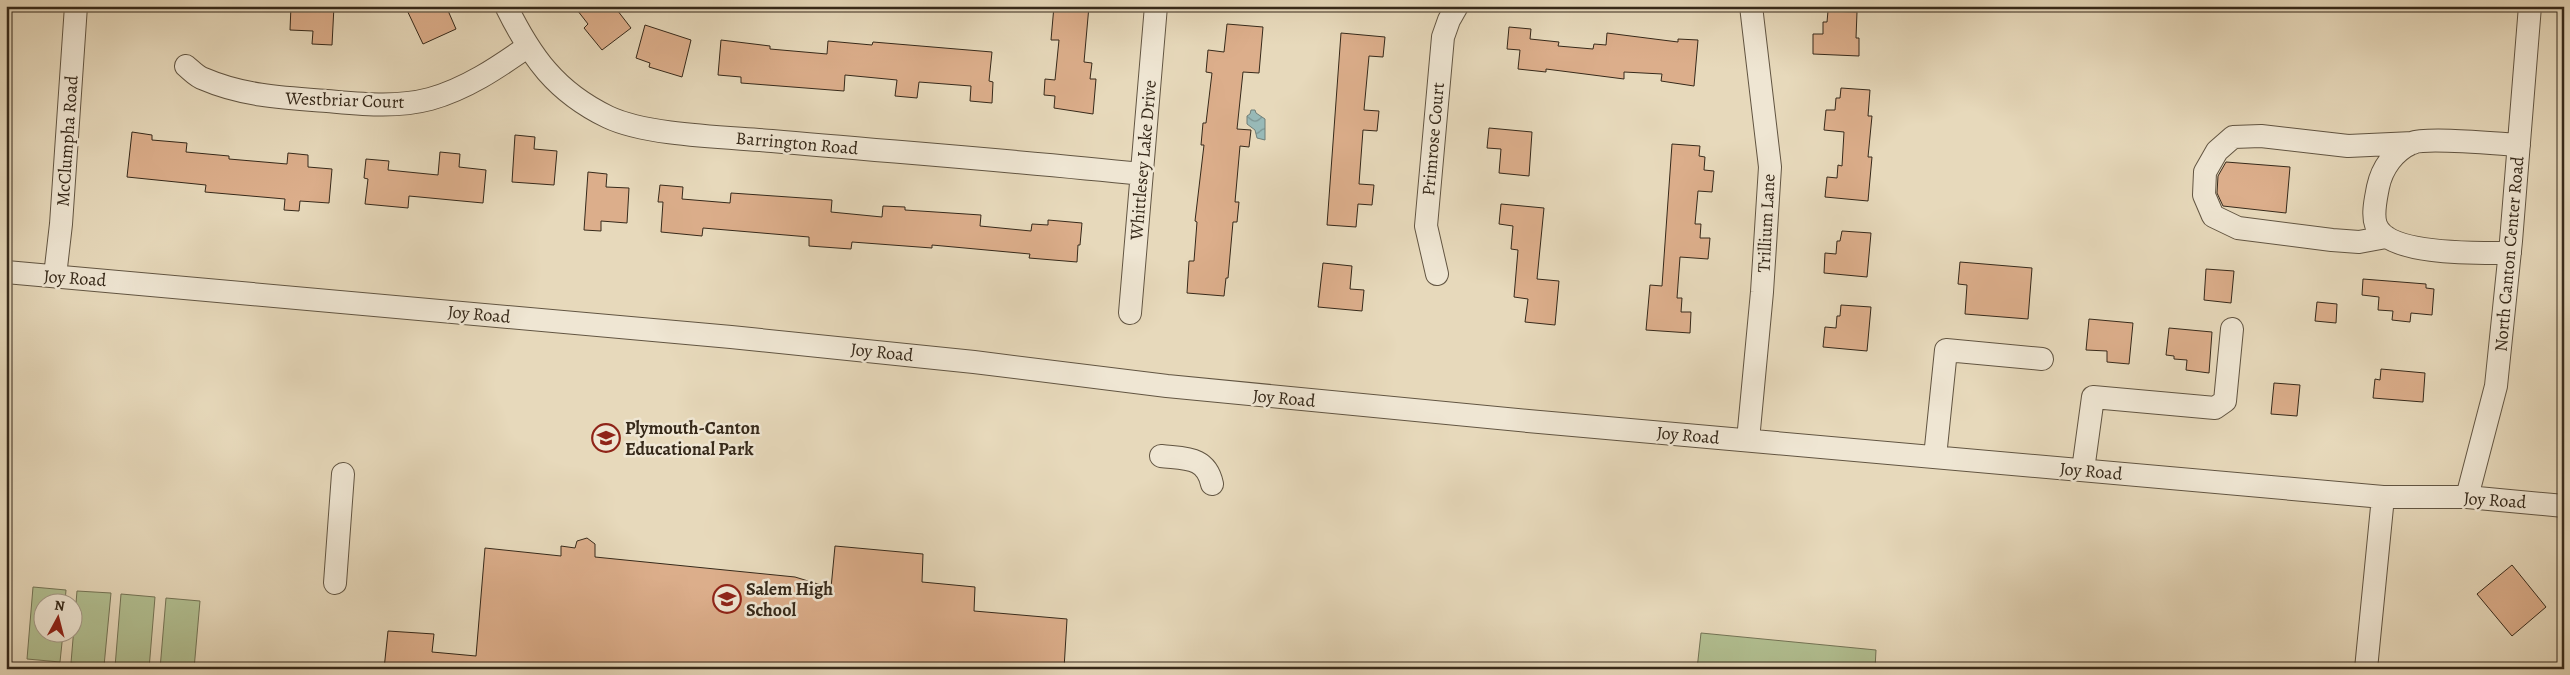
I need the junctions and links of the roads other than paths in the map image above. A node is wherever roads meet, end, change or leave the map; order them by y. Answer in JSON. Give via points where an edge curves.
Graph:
{"nodes":[{"id":1,"x":76,"y":6,"type":"edge"},
{"id":2,"x":506,"y":6,"type":"edge"},
{"id":3,"x":1156,"y":6,"type":"edge"},
{"id":4,"x":1457,"y":6,"type":"edge"},
{"id":5,"x":1751,"y":6,"type":"edge"},
{"id":6,"x":2530,"y":6,"type":"edge"},
{"id":7,"x":527,"y":47,"type":"junction"},
{"id":8,"x":186,"y":66,"type":"dead end"},
{"id":9,"x":2414,"y":142,"type":"junction"},
{"id":10,"x":2519,"y":144,"type":"junction"},
{"id":11,"x":1141,"y":174,"type":"junction"},
{"id":12,"x":2386,"y":237,"type":"junction"},
{"id":13,"x":2510,"y":253,"type":"junction"},
{"id":14,"x":6,"y":272,"type":"edge"},
{"id":15,"x":1437,"y":274,"type":"dead end"},
{"id":16,"x":55,"y":276,"type":"junction"},
{"id":17,"x":1130,"y":313,"type":"dead end"},
{"id":18,"x":2232,"y":329,"type":"dead end"},
{"id":19,"x":2042,"y":359,"type":"dead end"},
{"id":20,"x":1748,"y":440,"type":"junction"},
{"id":21,"x":1161,"y":456,"type":"dead end"},
{"id":22,"x":1935,"y":457,"type":"junction"},
{"id":23,"x":2083,"y":470,"type":"junction"},
{"id":24,"x":342,"y":474,"type":"dead end"},
{"id":25,"x":1212,"y":484,"type":"dead end"},
{"id":26,"x":2383,"y":497,"type":"junction"},
{"id":27,"x":2467,"y":497,"type":"junction"},
{"id":28,"x":2564,"y":506,"type":"edge"},
{"id":29,"x":335,"y":583,"type":"dead end"},
{"id":30,"x":2366,"y":669,"type":"edge"}],
"edges":[{"from":1,"to":16,"type":"street","name":"McClumpha Road","via":[[62,224]]},
{"from":2,"to":7,"type":"street","name":"Barrington Road"},
{"from":3,"to":11,"type":"street","name":"Whittlesey Lake Drive"},
{"from":4,"to":15,"type":"street","name":"Primrose Court","via":[[1443,37],[1428,198],[1426,226]]},
{"from":5,"to":20,"type":"street","name":"Trillium Lane","via":[[1770,167]]},
{"from":6,"to":10,"type":"street","name":"North Canton Center Road"},
{"from":7,"to":8,"type":"street","name":"Westbriar Court","via":[[499,67],[451,91],[393,105],[278,97],[234,90],[201,78]]},
{"from":7,"to":11,"type":"street","name":"Barrington Road","via":[[546,73],[578,101],[629,125],[746,139]]},
{"from":9,"to":10,"type":"street"},
{"from":9,"to":12,"type":"street","via":[[2386,164],[2379,181],[2376,225]]},
{"from":9,"to":12,"type":"street","via":[[2348,146],[2261,136],[2233,137],[2217,151],[2205,172],[2204,195],[2213,216],[2238,228],[2359,242]]},
{"from":10,"to":13,"type":"street","name":"North Canton Center Road"},
{"from":11,"to":17,"type":"street","name":"Whittlesey Lake Drive"},
{"from":12,"to":13,"type":"street","via":[[2437,251]]},
{"from":13,"to":27,"type":"street","name":"North Canton Center Road","via":[[2496,386]]},
{"from":14,"to":16,"type":"street","name":"Joy Road"},
{"from":16,"to":20,"type":"street","name":"Joy Road","via":[[731,336],[1186,388]]},
{"from":18,"to":23,"type":"street","via":[[2225,401],[2215,408],[2093,397]]},
{"from":19,"to":22,"type":"street","via":[[1946,350]]},
{"from":20,"to":22,"type":"street","name":"Joy Road"},
{"from":21,"to":25,"type":"street","via":[[1201,462],[1210,471]]},
{"from":22,"to":23,"type":"street","name":"Joy Road"},
{"from":23,"to":26,"type":"street","name":"Joy Road"},
{"from":24,"to":29,"type":"street"},
{"from":26,"to":27,"type":"street","name":"Joy Road"},
{"from":26,"to":30,"type":"street"},
{"from":27,"to":28,"type":"street","name":"Joy Road"}]}
